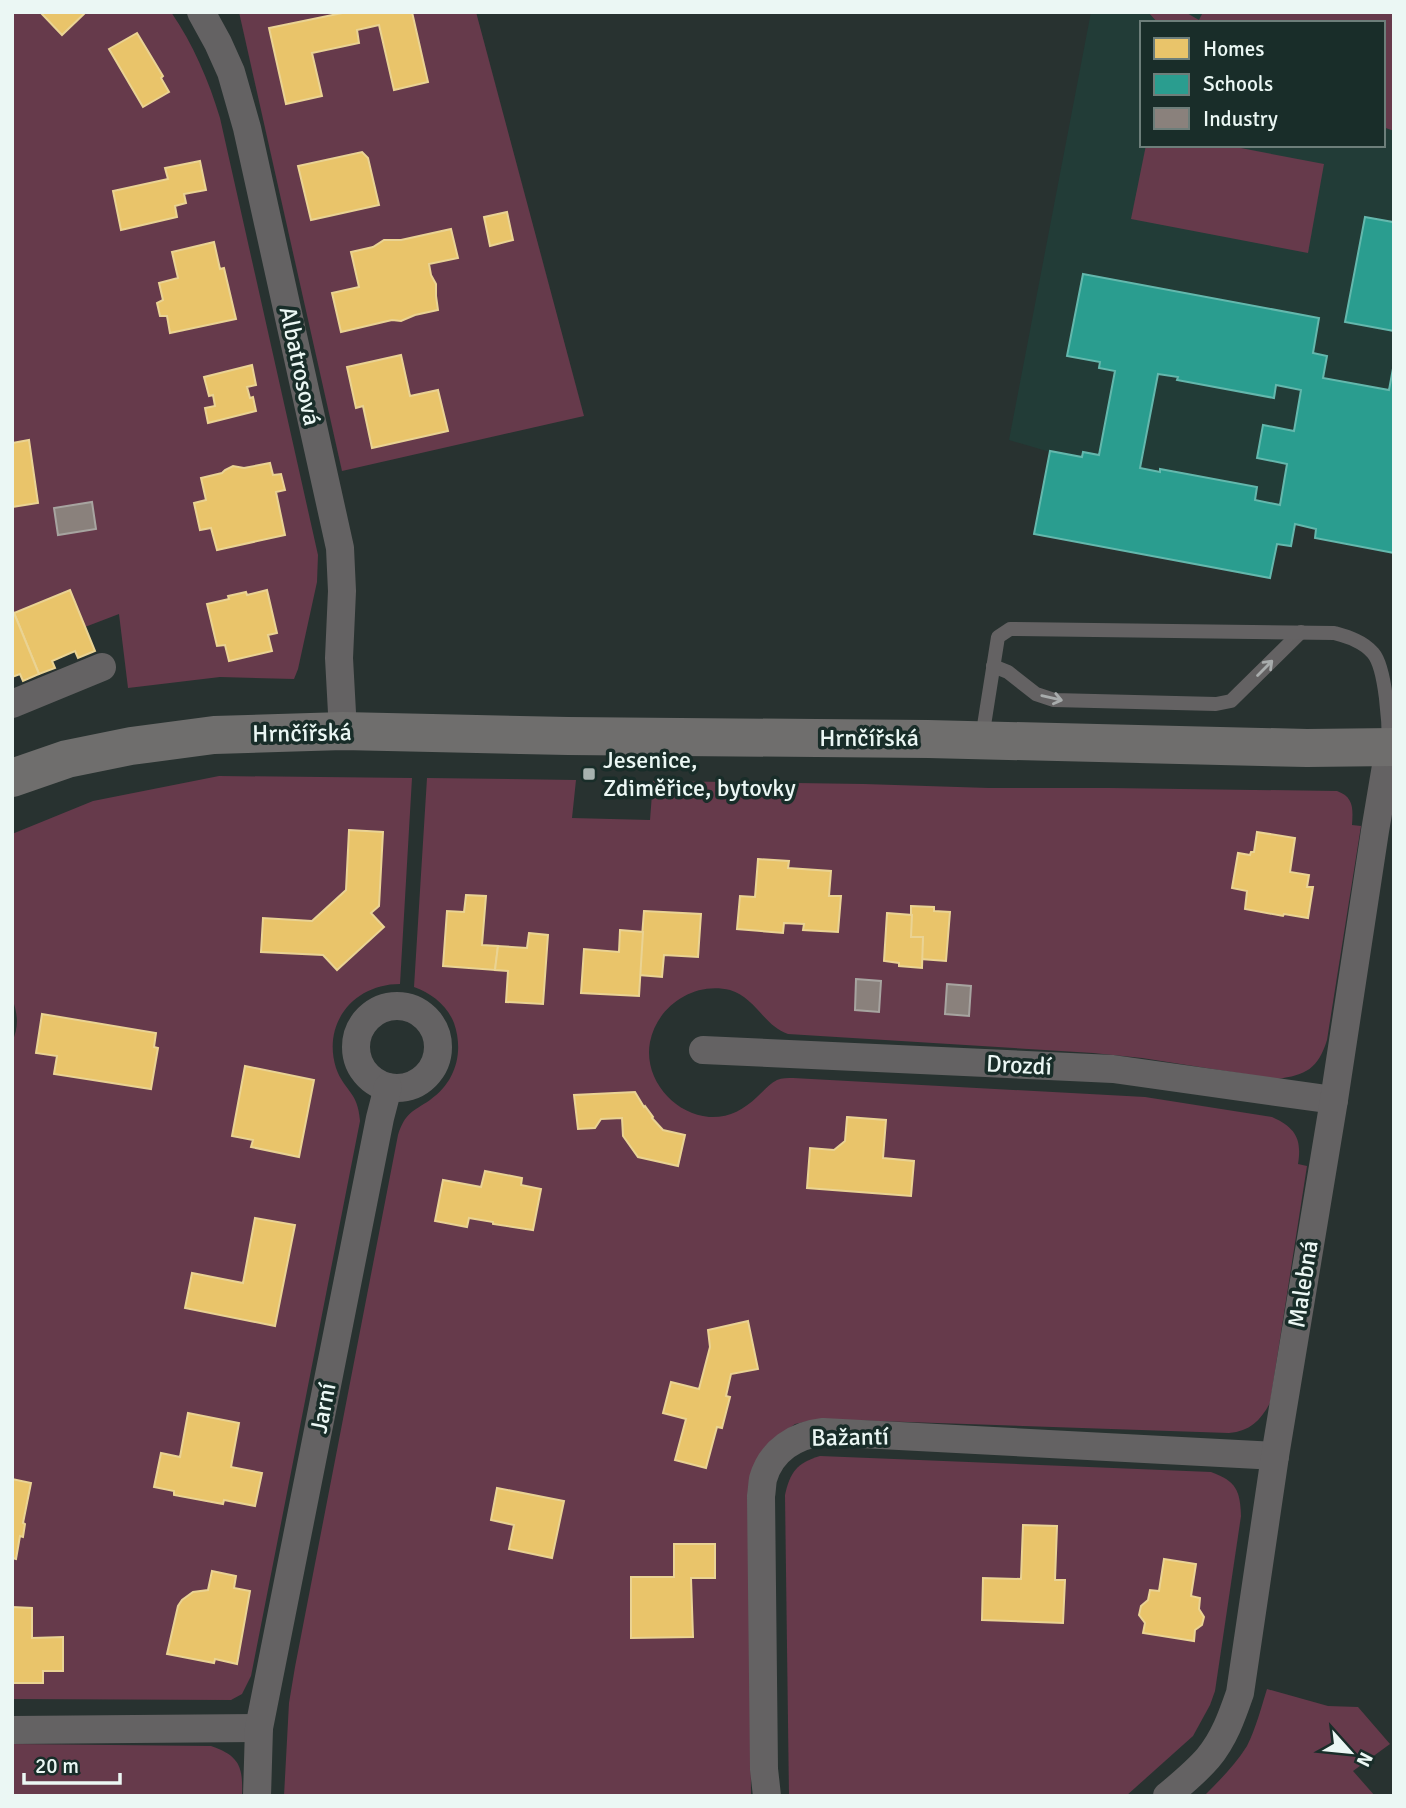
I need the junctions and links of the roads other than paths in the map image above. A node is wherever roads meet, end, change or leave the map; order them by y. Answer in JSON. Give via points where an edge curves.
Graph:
{"nodes":[{"id":1,"x":201,"y":12,"type":"edge"},
{"id":2,"x":1301,"y":632,"type":"junction"},
{"id":3,"x":993,"y":666,"type":"junction"},
{"id":4,"x":102,"y":667,"type":"dead end"},
{"id":5,"x":1388,"y":676,"type":"edge"},
{"id":6,"x":12,"y":704,"type":"edge"},
{"id":7,"x":343,"y":731,"type":"junction"},
{"id":8,"x":982,"y":740,"type":"junction"},
{"id":9,"x":1391,"y":748,"type":"edge"},
{"id":10,"x":12,"y":778,"type":"edge"},
{"id":11,"x":703,"y":1050,"type":"dead end"},
{"id":12,"x":388,"y":1087,"type":"dead end"},
{"id":13,"x":1334,"y":1100,"type":"junction"},
{"id":14,"x":1275,"y":1456,"type":"junction"},
{"id":15,"x":259,"y":1728,"type":"junction"},
{"id":16,"x":12,"y":1730,"type":"edge"},
{"id":17,"x":257,"y":1796,"type":"edge"},
{"id":18,"x":767,"y":1796,"type":"edge"},
{"id":19,"x":1167,"y":1796,"type":"edge"}],
"edges":[{"from":1,"to":7,"type":"street","name":"Albatrosová","via":[[231,72],[247,128],[340,548]]},
{"from":2,"to":3,"type":"lane","via":[[1010,629],[998,637]]},
{"from":3,"to":2,"type":"lane","one_way":true,"via":[[1008,671],[1036,694],[1054,700],[1216,704],[1231,701]]},
{"from":2,"to":5,"type":"lane","via":[[1334,633],[1358,641],[1374,653]]},
{"from":3,"to":8,"type":"lane"},
{"from":4,"to":6,"type":"street"},
{"from":5,"to":9,"type":"lane"},
{"from":7,"to":8,"type":"street","name":"Hrnčířská"},
{"from":7,"to":10,"type":"street","name":"Hrnčířská","via":[[214,735],[131,746]]},
{"from":8,"to":9,"type":"street","name":"Hrnčířská"},
{"from":9,"to":13,"type":"street","name":"Malebná"},
{"from":11,"to":13,"type":"street","name":"Drozdí","via":[[1113,1069]]},
{"from":12,"to":15,"type":"street","name":"Jarní"},
{"from":13,"to":14,"type":"street","name":"Malebná"},
{"from":14,"to":18,"type":"street","name":"Bažantí","via":[[823,1432],[795,1439],[771,1463],[761,1496]]},
{"from":14,"to":19,"type":"street","name":"Malebná","via":[[1240,1693],[1210,1756]]},
{"from":15,"to":16,"type":"street"},
{"from":15,"to":17,"type":"street","name":"Jarní"}]}
